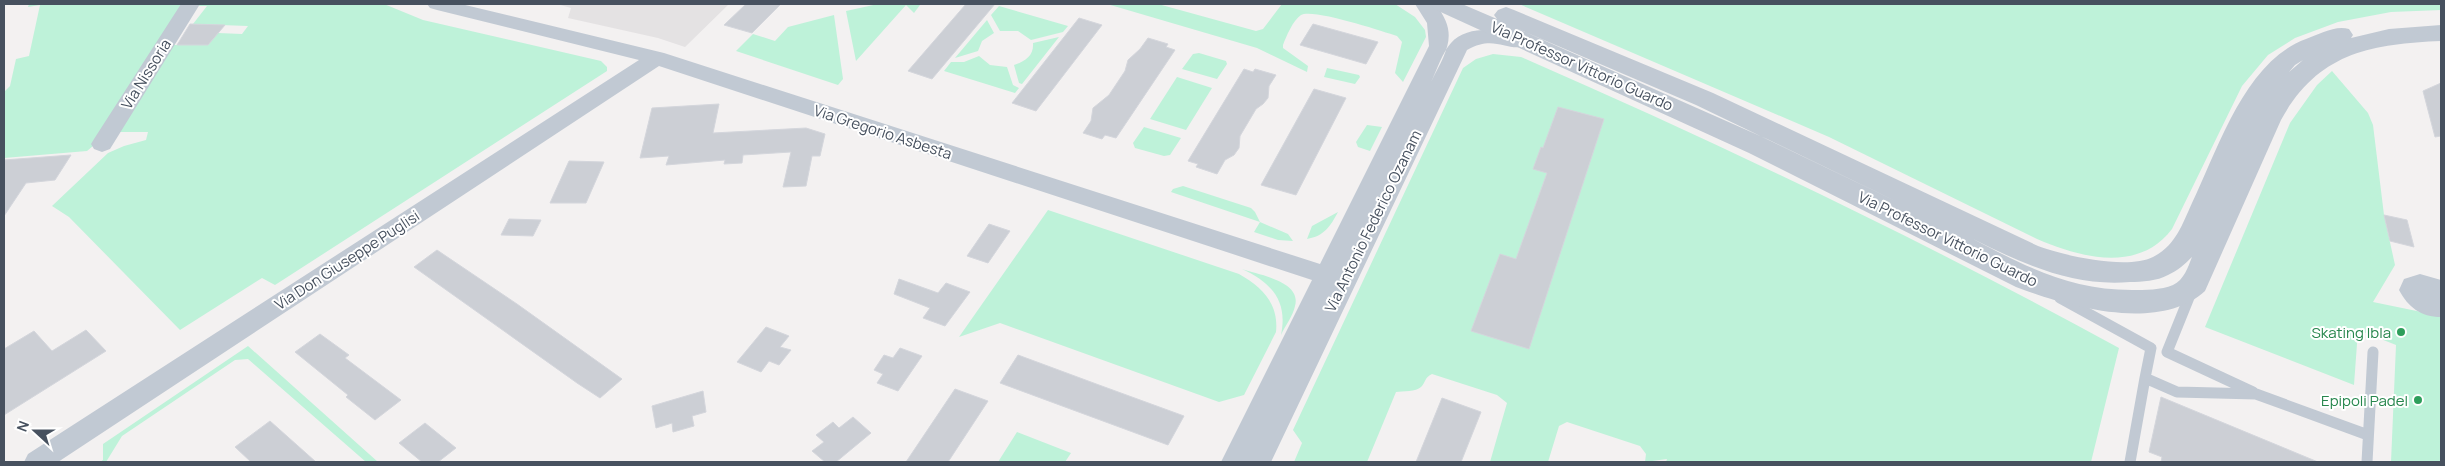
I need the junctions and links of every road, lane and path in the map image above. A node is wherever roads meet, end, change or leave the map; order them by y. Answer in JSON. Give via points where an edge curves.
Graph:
{"nodes":[{"id":1,"x":190,"y":4,"type":"edge"},
{"id":2,"x":437,"y":4,"type":"edge"},
{"id":3,"x":1424,"y":4,"type":"edge"},
{"id":4,"x":1442,"y":4,"type":"edge"},
{"id":5,"x":1476,"y":4,"type":"edge"},
{"id":6,"x":2441,"y":20,"type":"edge"},
{"id":7,"x":2441,"y":33,"type":"edge"},
{"id":8,"x":1528,"y":44,"type":"junction"},
{"id":9,"x":657,"y":58,"type":"junction"},
{"id":10,"x":102,"y":144,"type":"dead end"},
{"id":11,"x":1335,"y":278,"type":"junction"},
{"id":12,"x":2026,"y":279,"type":"junction"},
{"id":13,"x":2195,"y":284,"type":"junction"},
{"id":14,"x":2441,"y":291,"type":"edge"},
{"id":15,"x":2441,"y":308,"type":"edge"},
{"id":16,"x":2373,"y":352,"type":"dead end"},
{"id":17,"x":2145,"y":378,"type":"junction"},
{"id":18,"x":2256,"y":394,"type":"junction"},
{"id":19,"x":2368,"y":435,"type":"junction"},
{"id":20,"x":37,"y":462,"type":"edge"},
{"id":21,"x":1234,"y":462,"type":"edge"},
{"id":22,"x":1258,"y":462,"type":"edge"},
{"id":23,"x":2130,"y":462,"type":"edge"},
{"id":24,"x":2367,"y":462,"type":"edge"}],
"edges":[{"from":1,"to":10,"type":"street","name":"Via Nissoria"},
{"from":2,"to":9,"type":"street","name":"Via Gregorio Asbesta"},
{"from":3,"to":11,"type":"street","name":"Via Antonio Federico Ozanam","via":[[1438,20],[1439,46]]},
{"from":4,"to":8,"type":"street","name":"Via Professor Vittorio Guardo"},
{"from":5,"to":6,"type":"street","name":"Via Professor Vittorio Guardo","via":[[1613,58],[1748,117],[2028,254],[2058,265],[2110,273],[2157,268],[2186,247],[2252,102],[2286,59],[2305,48],[2364,28],[2403,21]]},
{"from":7,"to":13,"type":"street","via":[[2369,42],[2332,54],[2307,70],[2269,117]]},
{"from":8,"to":11,"type":"street","name":"Via Antonio Federico Ozanam","via":[[1490,35],[1476,37],[1459,46]]},
{"from":8,"to":12,"type":"street","name":"Via Professor Vittorio Guardo","via":[[1758,146]]},
{"from":9,"to":11,"type":"street","name":"Via Gregorio Asbesta"},
{"from":9,"to":20,"type":"street","name":"Via Don Giuseppe Puglisi"},
{"from":11,"to":21,"type":"street","name":"Via Antonio Federico Ozanam"},
{"from":11,"to":22,"type":"street","name":"Via Antonio Federico Ozanam"},
{"from":12,"to":13,"type":"street","name":"Via Professor Vittorio Guardo","via":[[2083,298],[2114,302],[2152,301],[2183,294]]},
{"from":12,"to":17,"type":"lane","via":[[2151,348]]},
{"from":13,"to":18,"type":"lane","via":[[2167,352]]},
{"from":14,"to":15,"type":"street","via":[[2417,283],[2411,290],[2420,302]]},
{"from":16,"to":19,"type":"lane"},
{"from":17,"to":18,"type":"lane","via":[[2177,392]]},
{"from":17,"to":23,"type":"lane"},
{"from":18,"to":19,"type":"lane"},
{"from":19,"to":24,"type":"lane"}]}
